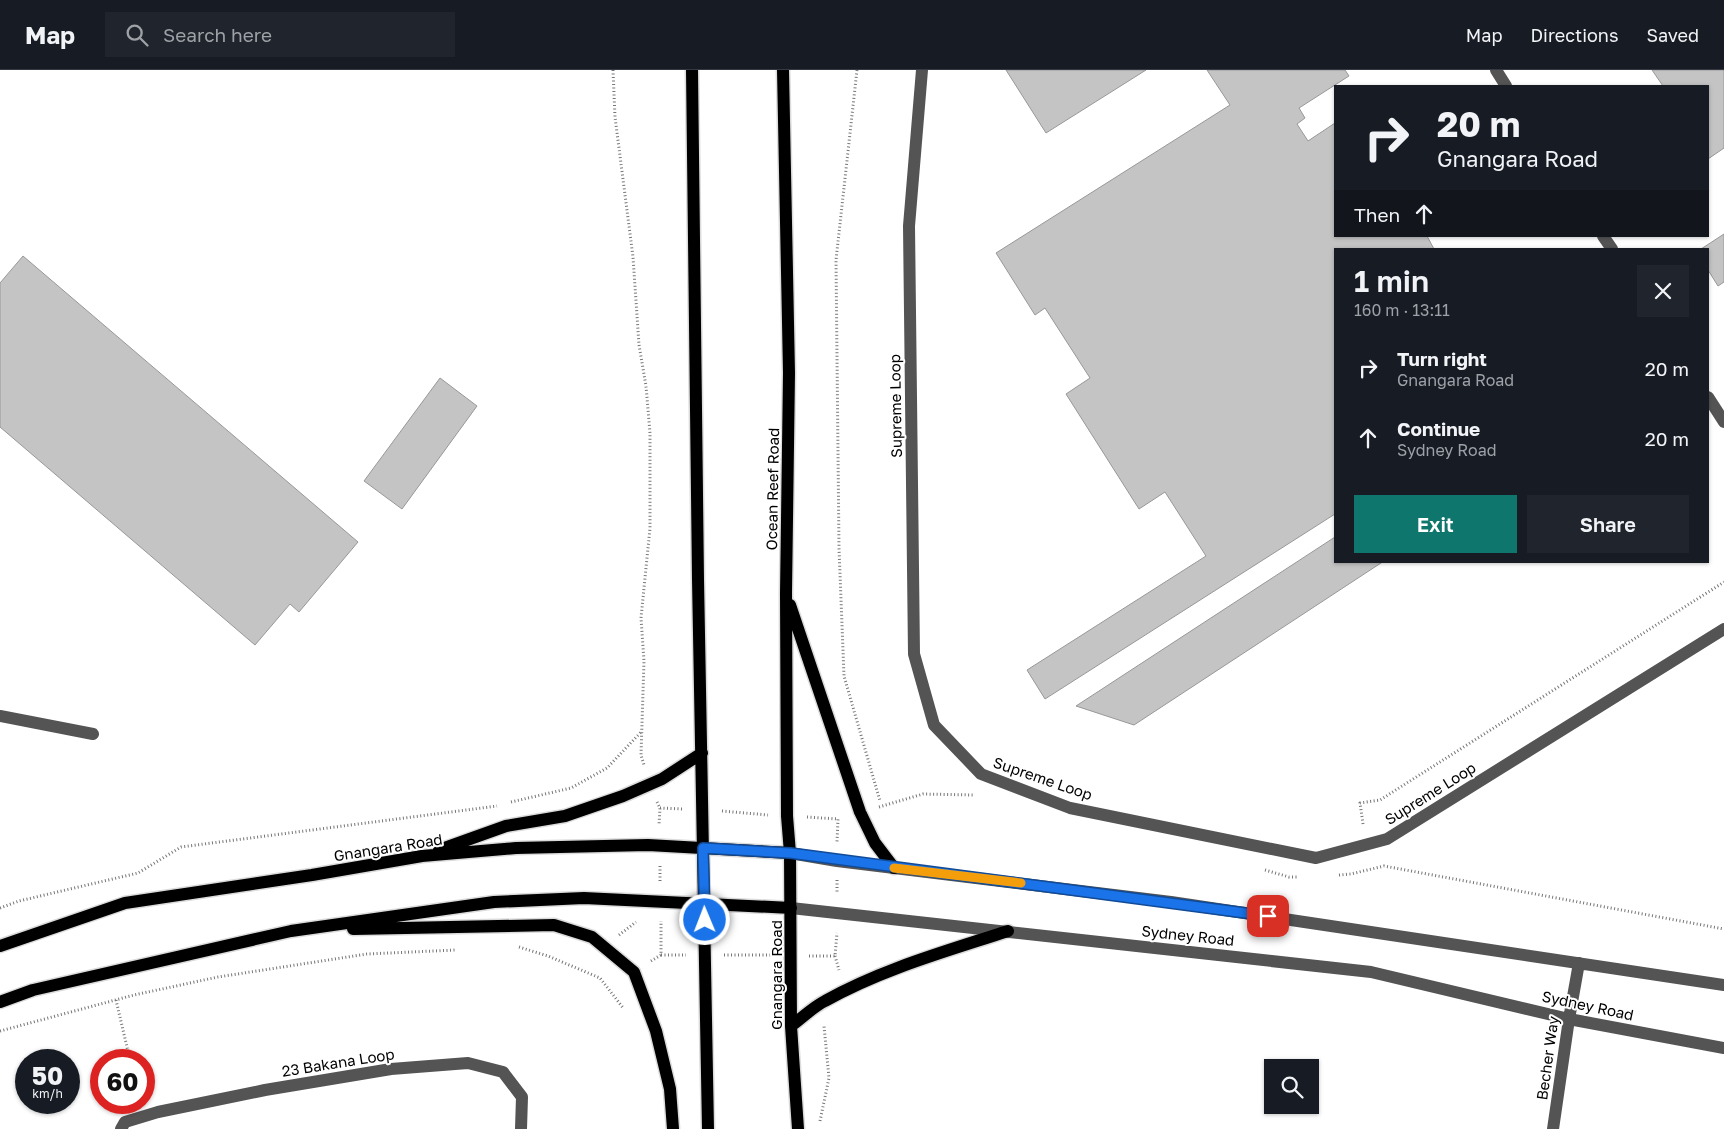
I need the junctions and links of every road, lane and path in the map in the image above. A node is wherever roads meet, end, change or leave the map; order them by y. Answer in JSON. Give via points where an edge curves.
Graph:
{"nodes":[{"id":1,"x":613,"y":70,"type":"edge"},
{"id":2,"x":692,"y":70,"type":"edge"},
{"id":3,"x":783,"y":70,"type":"edge"},
{"id":4,"x":857,"y":70,"type":"edge"},
{"id":5,"x":922,"y":70,"type":"edge"},
{"id":6,"x":1496,"y":70,"type":"edge"},
{"id":7,"x":1505,"y":85,"type":"edge"},
{"id":8,"x":1604,"y":237,"type":"edge"},
{"id":9,"x":1611,"y":248,"type":"edge"},
{"id":10,"x":1709,"y":399,"type":"edge"},
{"id":11,"x":1724,"y":422,"type":"edge"},
{"id":12,"x":1724,"y":582,"type":"edge"},
{"id":13,"x":786,"y":593,"type":"junction"},
{"id":14,"x":1724,"y":629,"type":"edge"},
{"id":15,"x":0,"y":716,"type":"edge"},
{"id":16,"x":642,"y":731,"type":"junction"},
{"id":17,"x":93,"y":734,"type":"dead end"},
{"id":18,"x":702,"y":753,"type":"junction"},
{"id":19,"x":649,"y":785,"type":"junction"},
{"id":20,"x":976,"y":795,"type":"dead end"},
{"id":21,"x":507,"y":803,"type":"dead end"},
{"id":22,"x":498,"y":806,"type":"dead end"},
{"id":23,"x":882,"y":806,"type":"junction"},
{"id":24,"x":860,"y":812,"type":"junction"},
{"id":25,"x":838,"y":819,"type":"dead end"},
{"id":26,"x":1367,"y":844,"type":"junction"},
{"id":27,"x":659,"y":846,"type":"junction"},
{"id":28,"x":703,"y":848,"type":"junction"},
{"id":29,"x":790,"y":853,"type":"junction"},
{"id":30,"x":422,"y":856,"type":"junction"},
{"id":31,"x":894,"y":868,"type":"junction"},
{"id":32,"x":1372,"y":869,"type":"dead end"},
{"id":33,"x":661,"y":900,"type":"junction"},
{"id":34,"x":705,"y":903,"type":"junction"},
{"id":35,"x":0,"y":908,"type":"edge"},
{"id":36,"x":791,"y":908,"type":"junction"},
{"id":37,"x":291,"y":931,"type":"junction"},
{"id":38,"x":1008,"y":931,"type":"junction"},
{"id":39,"x":592,"y":936,"type":"junction"},
{"id":40,"x":0,"y":946,"type":"edge"},
{"id":41,"x":517,"y":947,"type":"dead end"},
{"id":42,"x":457,"y":950,"type":"dead end"},
{"id":43,"x":835,"y":956,"type":"dead end"},
{"id":44,"x":1579,"y":963,"type":"junction"},
{"id":45,"x":634,"y":972,"type":"junction"},
{"id":46,"x":1724,"y":985,"type":"edge"},
{"id":47,"x":843,"y":991,"type":"junction"},
{"id":48,"x":116,"y":1000,"type":"junction"},
{"id":49,"x":0,"y":1002,"type":"edge"},
{"id":50,"x":1569,"y":1019,"type":"junction"},
{"id":51,"x":826,"y":1022,"type":"dead end"},
{"id":52,"x":792,"y":1026,"type":"junction"},
{"id":53,"x":0,"y":1031,"type":"edge"},
{"id":54,"x":1724,"y":1048,"type":"edge"},
{"id":55,"x":127,"y":1049,"type":"edge"},
{"id":56,"x":121,"y":1129,"type":"edge"},
{"id":57,"x":521,"y":1129,"type":"edge"},
{"id":58,"x":673,"y":1129,"type":"edge"},
{"id":59,"x":708,"y":1129,"type":"edge"},
{"id":60,"x":798,"y":1129,"type":"edge"},
{"id":61,"x":820,"y":1129,"type":"edge"},
{"id":62,"x":1553,"y":1129,"type":"edge"}],
"edges":[{"from":1,"to":16,"type":"path","via":[[615,117],[650,433],[650,528],[641,618],[644,661]]},
{"from":2,"to":18,"type":"main road"},
{"from":3,"to":13,"type":"main road","name":"Ocean Reef Road","via":[[789,373]]},
{"from":4,"to":23,"type":"path","via":[[836,260],[838,548],[844,676]]},
{"from":5,"to":26,"type":"street","name":"Supreme Loop","via":[[909,226],[914,654],[934,725],[981,774],[1070,808],[1316,858]]},
{"from":6,"to":7,"type":"street"},
{"from":8,"to":9,"type":"street"},
{"from":10,"to":11,"type":"street"},
{"from":12,"to":26,"type":"path","via":[[1380,800],[1360,803]]},
{"from":13,"to":24,"type":"main road"},
{"from":13,"to":29,"type":"main road","name":"Ocean Reef Road"},
{"from":14,"to":26,"type":"street","name":"Supreme Loop","via":[[1388,839]]},
{"from":15,"to":17,"type":"street"},
{"from":16,"to":19,"type":"path","via":[[641,755]]},
{"from":16,"to":21,"type":"path","via":[[607,768],[570,788]]},
{"from":18,"to":19,"type":"main road"},
{"from":18,"to":28,"type":"main road"},
{"from":19,"to":27,"type":"path","via":[[660,808]]},
{"from":19,"to":30,"type":"main road","via":[[565,816],[506,826]]},
{"from":20,"to":23,"type":"path","via":[[922,794]]},
{"from":22,"to":35,"type":"path","via":[[181,847],[138,873]]},
{"from":23,"to":24,"type":"path"},
{"from":24,"to":25,"type":"path"},
{"from":24,"to":31,"type":"main road","via":[[875,843]]},
{"from":26,"to":32,"type":"path"},
{"from":27,"to":28,"type":"main road","name":"Gnangara Road"},
{"from":27,"to":30,"type":"main road","name":"Gnangara Road","via":[[516,848]]},
{"from":27,"to":33,"type":"path"},
{"from":28,"to":29,"type":"main road","name":"Gnangara Road"},
{"from":28,"to":34,"type":"main road"},
{"from":29,"to":31,"type":"street","name":"Sydney Road"},
{"from":29,"to":36,"type":"main road","name":"Ocean Reef Road"},
{"from":30,"to":40,"type":"main road","name":"Gnangara Road","via":[[125,903]]},
{"from":31,"to":44,"type":"street","name":"Sydney Road","via":[[1171,902]]},
{"from":33,"to":34,"type":"main road","name":"Gnangara Road"},
{"from":33,"to":37,"type":"main road","name":"Gnangara Road","via":[[584,898],[494,902]]},
{"from":33,"to":39,"type":"path","via":[[617,938]]},
{"from":33,"to":45,"type":"path","via":[[661,955]]},
{"from":34,"to":36,"type":"main road","name":"Gnangara Road"},
{"from":34,"to":59,"type":"main road"},
{"from":36,"to":38,"type":"street","name":"Sydney Road"},
{"from":36,"to":52,"type":"main road","name":"Gnangara Road"},
{"from":37,"to":39,"type":"main road","via":[[554,925]]},
{"from":37,"to":49,"type":"main road","name":"Gnangara Road","via":[[33,990]]},
{"from":38,"to":47,"type":"main road","via":[[925,958]]},
{"from":38,"to":50,"type":"street","name":"Sydney Road","via":[[1371,972]]},
{"from":39,"to":45,"type":"main road"},
{"from":41,"to":45,"type":"path","via":[[600,978],[615,996]]},
{"from":42,"to":48,"type":"path","via":[[367,954],[218,977]]},
{"from":43,"to":47,"type":"path"},
{"from":44,"to":46,"type":"street","name":"Sydney Road"},
{"from":44,"to":50,"type":"street","name":"Becher Way"},
{"from":45,"to":58,"type":"main road","via":[[656,1031],[670,1089]]},
{"from":47,"to":52,"type":"main road"},
{"from":48,"to":53,"type":"path"},
{"from":48,"to":55,"type":"path"},
{"from":50,"to":54,"type":"street","name":"Sydney Road"},
{"from":50,"to":62,"type":"street","name":"Becher Way"},
{"from":51,"to":61,"type":"path","via":[[823,1027],[828,1078]]},
{"from":52,"to":60,"type":"main road","name":"Gnangara Road"},
{"from":56,"to":57,"type":"street","name":"23 Bakana Loop","via":[[125,1122],[158,1112],[265,1090],[390,1069],[468,1063],[503,1072],[522,1097]]}]}
